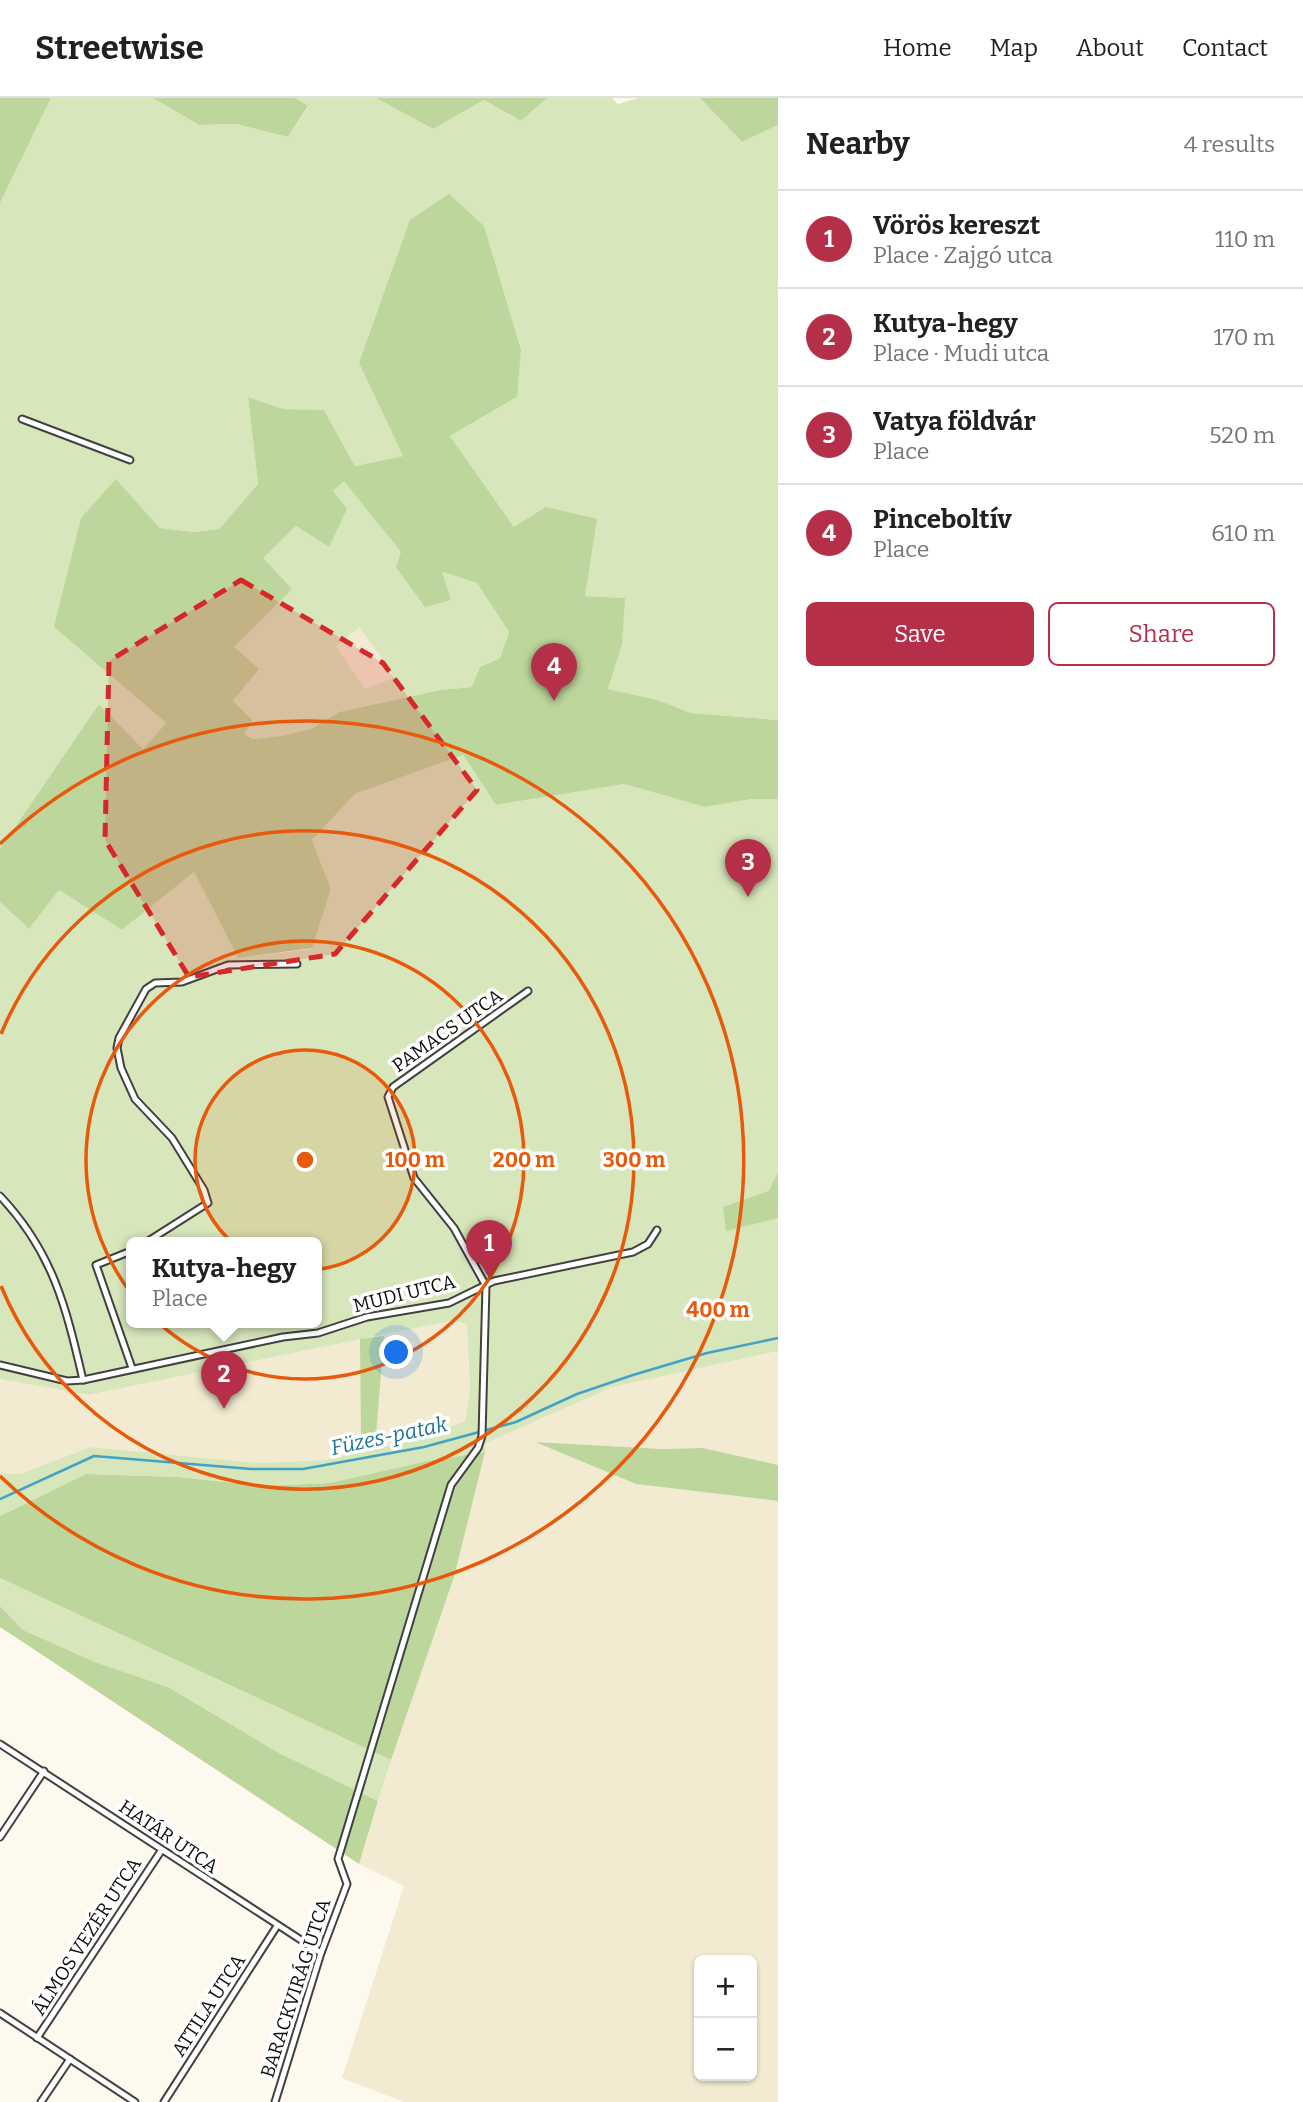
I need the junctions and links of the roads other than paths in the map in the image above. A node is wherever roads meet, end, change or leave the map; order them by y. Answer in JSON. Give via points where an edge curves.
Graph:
{"nodes":[{"id":1,"x":22,"y":419,"type":"dead end"},
{"id":2,"x":131,"y":460,"type":"dead end"},
{"id":3,"x":297,"y":964,"type":"dead end"},
{"id":4,"x":528,"y":991,"type":"dead end"},
{"id":5,"x":0,"y":1196,"type":"edge"},
{"id":6,"x":657,"y":1230,"type":"dead end"},
{"id":7,"x":154,"y":1237,"type":"edge"},
{"id":8,"x":126,"y":1253,"type":"edge"},
{"id":9,"x":486,"y":1286,"type":"junction"},
{"id":10,"x":0,"y":1365,"type":"edge"},
{"id":11,"x":132,"y":1368,"type":"junction"},
{"id":12,"x":83,"y":1380,"type":"junction"},
{"id":13,"x":0,"y":1744,"type":"edge"},
{"id":14,"x":44,"y":1771,"type":"junction"},
{"id":15,"x":0,"y":1837,"type":"edge"},
{"id":16,"x":161,"y":1851,"type":"junction"},
{"id":17,"x":277,"y":1926,"type":"junction"},
{"id":18,"x":321,"y":1953,"type":"junction"},
{"id":19,"x":0,"y":2012,"type":"edge"},
{"id":20,"x":37,"y":2038,"type":"junction"},
{"id":21,"x":70,"y":2059,"type":"junction"},
{"id":22,"x":41,"y":2102,"type":"edge"},
{"id":23,"x":135,"y":2102,"type":"edge"},
{"id":24,"x":164,"y":2102,"type":"edge"},
{"id":25,"x":275,"y":2102,"type":"edge"}],
"edges":[{"from":1,"to":2,"type":"street"},
{"from":3,"to":7,"type":"street","via":[[228,965],[182,982],[155,983],[146,989],[119,1038],[121,1068],[135,1099],[172,1138],[208,1203]]},
{"from":4,"to":9,"type":"street","name":"PAMACS UTCA","via":[[393,1087],[388,1097],[414,1178],[454,1228]]},
{"from":5,"to":12,"type":"street","via":[[23,1222],[55,1277]]},
{"from":6,"to":9,"type":"street","name":"MUDI UTCA","via":[[648,1244],[633,1252]]},
{"from":8,"to":11,"type":"street","via":[[96,1265]]},
{"from":9,"to":11,"type":"street","name":"MUDI UTCA","via":[[449,1303]]},
{"from":9,"to":18,"type":"street","name":"BARACKVIRÁG UTCA","via":[[482,1436],[451,1485],[358,1783],[338,1859],[347,1884]]},
{"from":10,"to":12,"type":"street","name":"MUDI UTCA","via":[[67,1381]]},
{"from":11,"to":12,"type":"street","name":"MUDI UTCA"},
{"from":13,"to":14,"type":"street","name":"HATÁR UTCA"},
{"from":14,"to":15,"type":"street"},
{"from":14,"to":16,"type":"street","name":"HATÁR UTCA"},
{"from":16,"to":17,"type":"street","name":"HATÁR UTCA"},
{"from":16,"to":20,"type":"street","name":"ÁLMOS VEZÉR UTCA"},
{"from":17,"to":18,"type":"street","name":"HATÁR UTCA"},
{"from":17,"to":24,"type":"street","name":"ATTILA UTCA"},
{"from":18,"to":25,"type":"street","name":"BARACKVIRÁG UTCA"},
{"from":19,"to":20,"type":"street"},
{"from":20,"to":21,"type":"street"},
{"from":21,"to":22,"type":"street"},
{"from":21,"to":23,"type":"street"}]}
